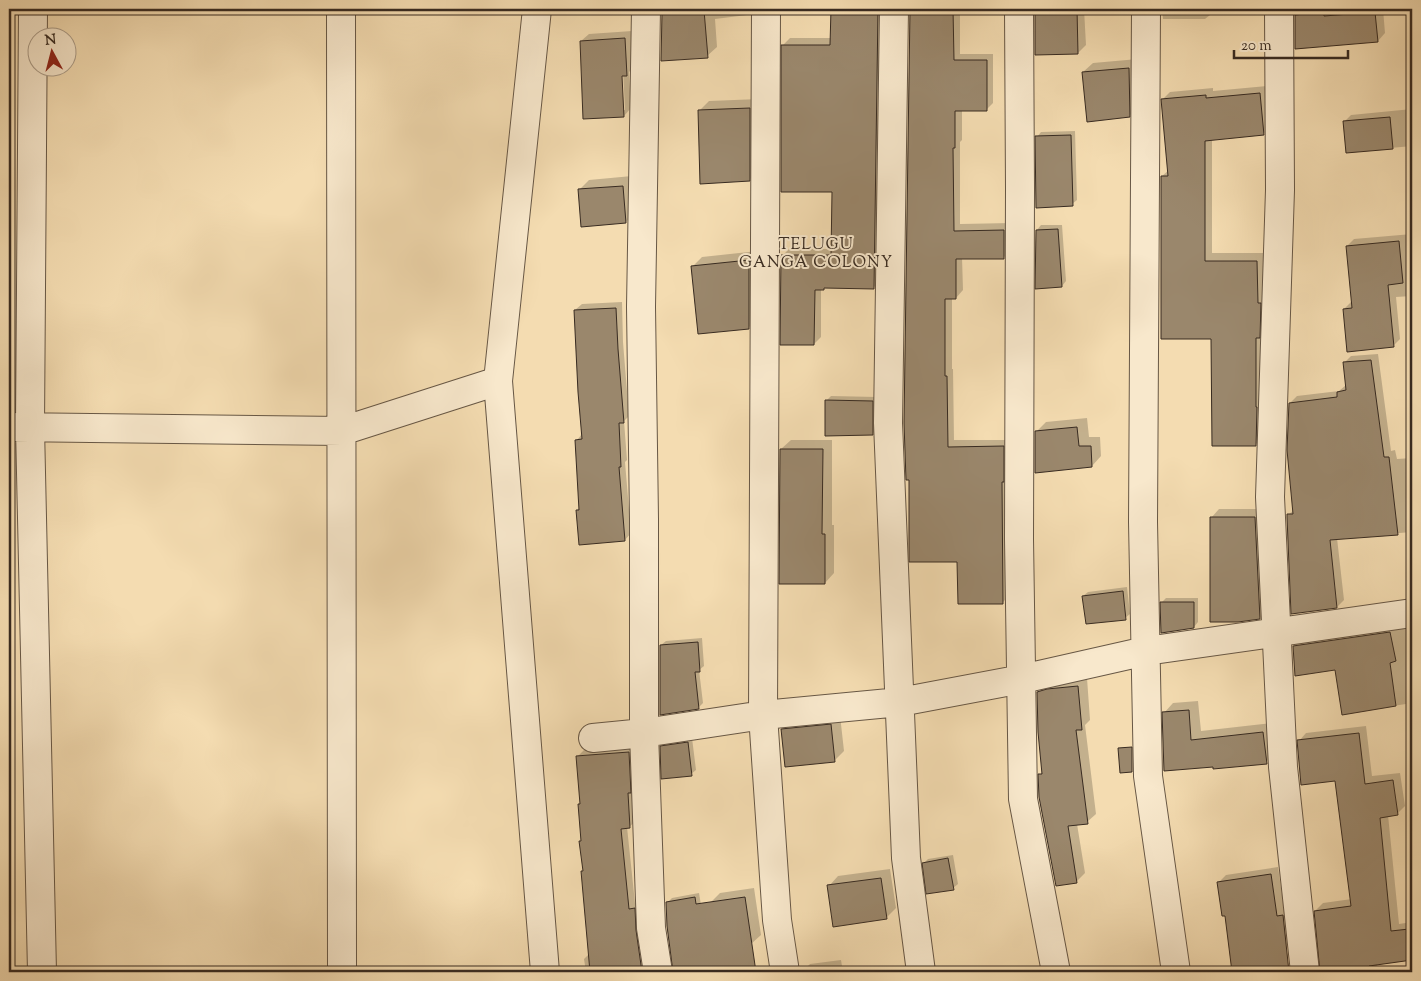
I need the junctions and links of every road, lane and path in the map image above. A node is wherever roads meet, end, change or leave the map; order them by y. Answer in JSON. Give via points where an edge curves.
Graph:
{"nodes":[{"id":1,"x":33,"y":9,"type":"edge"},
{"id":2,"x":341,"y":9,"type":"edge"},
{"id":3,"x":536,"y":9,"type":"edge"},
{"id":4,"x":646,"y":9,"type":"edge"},
{"id":5,"x":766,"y":9,"type":"edge"},
{"id":6,"x":894,"y":9,"type":"edge"},
{"id":7,"x":1019,"y":9,"type":"edge"},
{"id":8,"x":1146,"y":9,"type":"edge"},
{"id":9,"x":1279,"y":9,"type":"edge"},
{"id":10,"x":498,"y":381,"type":"junction"},
{"id":11,"x":19,"y":427,"type":"edge"},
{"id":12,"x":342,"y":432,"type":"junction"},
{"id":13,"x":1412,"y":613,"type":"edge"},
{"id":14,"x":1277,"y":632,"type":"junction"},
{"id":15,"x":1146,"y":651,"type":"junction"},
{"id":16,"x":1022,"y":679,"type":"junction"},
{"id":17,"x":900,"y":702,"type":"junction"},
{"id":18,"x":763,"y":715,"type":"junction"},
{"id":19,"x":644,"y":733,"type":"junction"},
{"id":20,"x":593,"y":738,"type":"dead end"},
{"id":21,"x":42,"y":972,"type":"edge"},
{"id":22,"x":342,"y":972,"type":"edge"},
{"id":23,"x":545,"y":972,"type":"edge"},
{"id":24,"x":658,"y":972,"type":"edge"},
{"id":25,"x":785,"y":972,"type":"edge"},
{"id":26,"x":922,"y":972,"type":"edge"},
{"id":27,"x":1056,"y":972,"type":"edge"},
{"id":28,"x":1176,"y":972,"type":"edge"},
{"id":29,"x":1305,"y":972,"type":"edge"}],
"edges":[{"from":1,"to":11,"type":"street"},
{"from":2,"to":12,"type":"street"},
{"from":3,"to":10,"type":"street"},
{"from":4,"to":19,"type":"street","via":[[641,307]]},
{"from":5,"to":18,"type":"street"},
{"from":6,"to":17,"type":"street","via":[[888,424]]},
{"from":7,"to":16,"type":"street"},
{"from":8,"to":15,"type":"street"},
{"from":9,"to":14,"type":"street","via":[[1280,190],[1270,497]]},
{"from":10,"to":12,"type":"street"},
{"from":10,"to":23,"type":"street"},
{"from":11,"to":12,"type":"street"},
{"from":11,"to":21,"type":"street"},
{"from":12,"to":22,"type":"street"},
{"from":13,"to":14,"type":"street"},
{"from":14,"to":15,"type":"street"},
{"from":14,"to":29,"type":"street","via":[[1283,767]]},
{"from":15,"to":16,"type":"street"},
{"from":15,"to":28,"type":"street","via":[[1148,776]]},
{"from":16,"to":17,"type":"street"},
{"from":16,"to":27,"type":"street","via":[[1024,799]]},
{"from":17,"to":18,"type":"street"},
{"from":17,"to":26,"type":"street","via":[[906,858]]},
{"from":18,"to":19,"type":"street"},
{"from":18,"to":25,"type":"street","via":[[777,920]]},
{"from":19,"to":20,"type":"street"},
{"from":19,"to":24,"type":"street","via":[[651,928]]}]}
